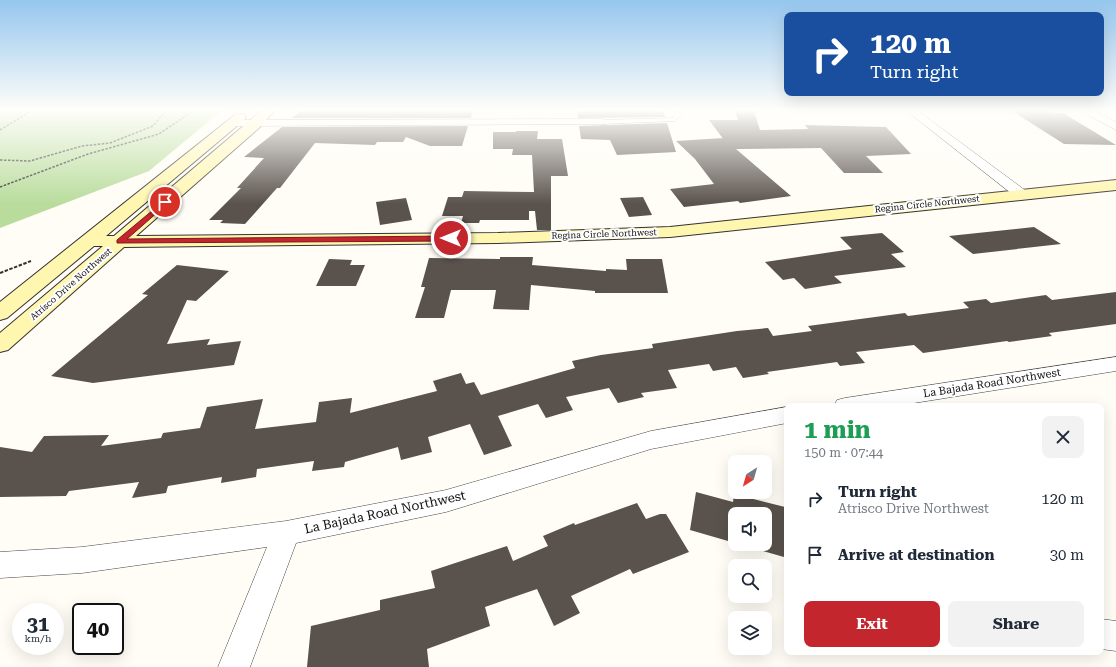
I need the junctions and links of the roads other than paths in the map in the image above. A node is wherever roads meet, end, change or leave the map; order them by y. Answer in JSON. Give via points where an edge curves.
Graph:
{"nodes":[{"id":1,"x":210,"y":142,"type":"edge"},
{"id":2,"x":225,"y":142,"type":"edge"},
{"id":3,"x":953,"y":142,"type":"edge"},
{"id":4,"x":1116,"y":185,"type":"edge"},
{"id":5,"x":1021,"y":194,"type":"junction"},
{"id":6,"x":90,"y":240,"type":"junction"},
{"id":7,"x":120,"y":242,"type":"junction"},
{"id":8,"x":0,"y":313,"type":"edge"},
{"id":9,"x":0,"y":345,"type":"edge"},
{"id":10,"x":1116,"y":364,"type":"edge"},
{"id":11,"x":864,"y":403,"type":"edge"},
{"id":12,"x":784,"y":419,"type":"edge"},
{"id":13,"x":286,"y":533,"type":"junction"},
{"id":14,"x":0,"y":565,"type":"edge"},
{"id":15,"x":1104,"y":634,"type":"edge"},
{"id":16,"x":1116,"y":636,"type":"edge"},
{"id":17,"x":234,"y":667,"type":"edge"}],
"edges":[{"from":1,"to":6,"type":"street","name":"Atrisco Drive Northwest"},
{"from":2,"to":7,"type":"street","name":"Atrisco Drive Northwest"},
{"from":3,"to":5,"type":"street"},
{"from":4,"to":5,"type":"street","name":"Regina Circle Northwest"},
{"from":5,"to":7,"type":"street","name":"Regina Circle Northwest","via":[[670,232],[498,238]]},
{"from":6,"to":7,"type":"street","name":"Regina Circle Northwest"},
{"from":6,"to":8,"type":"street","name":"Atrisco Drive Northwest"},
{"from":7,"to":9,"type":"street","name":"Atrisco Drive Northwest"},
{"from":10,"to":11,"type":"street","name":"La Bajada Road Northwest"},
{"from":12,"to":13,"type":"street","name":"La Bajada Road Northwest","via":[[652,440],[446,501]]},
{"from":13,"to":14,"type":"street","name":"La Bajada Road Northwest","via":[[82,560]]},
{"from":13,"to":17,"type":"street"},
{"from":15,"to":16,"type":"street"}]}
